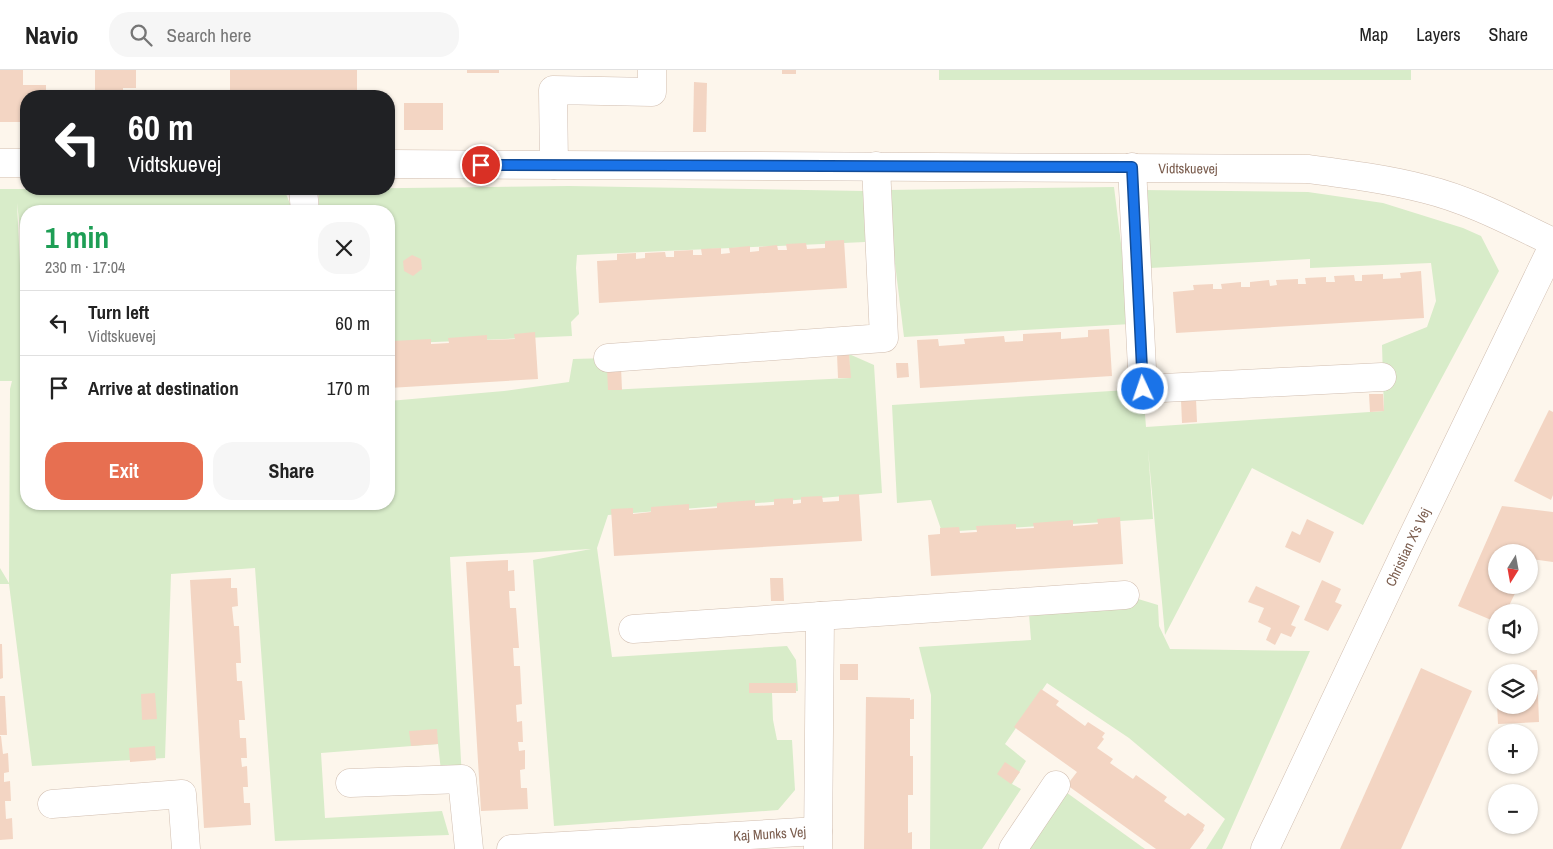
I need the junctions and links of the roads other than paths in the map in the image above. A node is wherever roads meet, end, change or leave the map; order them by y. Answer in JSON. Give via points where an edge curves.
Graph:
{"nodes":[{"id":1,"x":652,"y":70,"type":"edge"},
{"id":2,"x":0,"y":163,"type":"edge"},
{"id":3,"x":20,"y":163,"type":"edge"},
{"id":4,"x":395,"y":164,"type":"edge"},
{"id":5,"x":554,"y":165,"type":"junction"},
{"id":6,"x":876,"y":166,"type":"junction"},
{"id":7,"x":1132,"y":167,"type":"junction"},
{"id":8,"x":1553,"y":242,"type":"edge"},
{"id":9,"x":1550,"y":261,"type":"edge"},
{"id":10,"x":608,"y":358,"type":"dead end"},
{"id":11,"x":1382,"y":377,"type":"dead end"},
{"id":12,"x":1125,"y":595,"type":"dead end"},
{"id":13,"x":820,"y":616,"type":"junction"},
{"id":14,"x":633,"y":629,"type":"dead end"},
{"id":15,"x":350,"y":783,"type":"dead end"},
{"id":16,"x":1056,"y":784,"type":"dead end"},
{"id":17,"x":52,"y":804,"type":"dead end"},
{"id":18,"x":818,"y":840,"type":"edge"},
{"id":19,"x":627,"y":846,"type":"edge"},
{"id":20,"x":186,"y":849,"type":"edge"},
{"id":21,"x":469,"y":849,"type":"edge"},
{"id":22,"x":511,"y":849,"type":"edge"},
{"id":23,"x":1013,"y":849,"type":"edge"},
{"id":24,"x":1265,"y":849,"type":"edge"}],
"edges":[{"from":1,"to":5,"type":"street","via":[[652,92],[552,90]]},
{"from":2,"to":3,"type":"street"},
{"from":4,"to":5,"type":"street","name":"Vidtskuevej"},
{"from":5,"to":6,"type":"street","name":"Vidtskuevej"},
{"from":6,"to":7,"type":"street","name":"Vidtskuevej"},
{"from":6,"to":10,"type":"street","via":[[884,338]]},
{"from":7,"to":8,"type":"street","name":"Vidtskuevej","via":[[1308,168],[1374,178],[1426,189],[1472,204]]},
{"from":7,"to":11,"type":"street","via":[[1143,389]]},
{"from":9,"to":24,"type":"street","name":"Christian X's Vej","via":[[1410,542]]},
{"from":12,"to":13,"type":"street"},
{"from":13,"to":14,"type":"street"},
{"from":13,"to":18,"type":"street","name":"Kaj Munks Vej"},
{"from":15,"to":21,"type":"street","via":[[462,779]]},
{"from":16,"to":23,"type":"street"},
{"from":17,"to":20,"type":"street","via":[[182,794]]},
{"from":18,"to":19,"type":"street","name":"Kaj Munks Vej"},
{"from":19,"to":22,"type":"street","name":"Kaj Munks Vej"}]}
